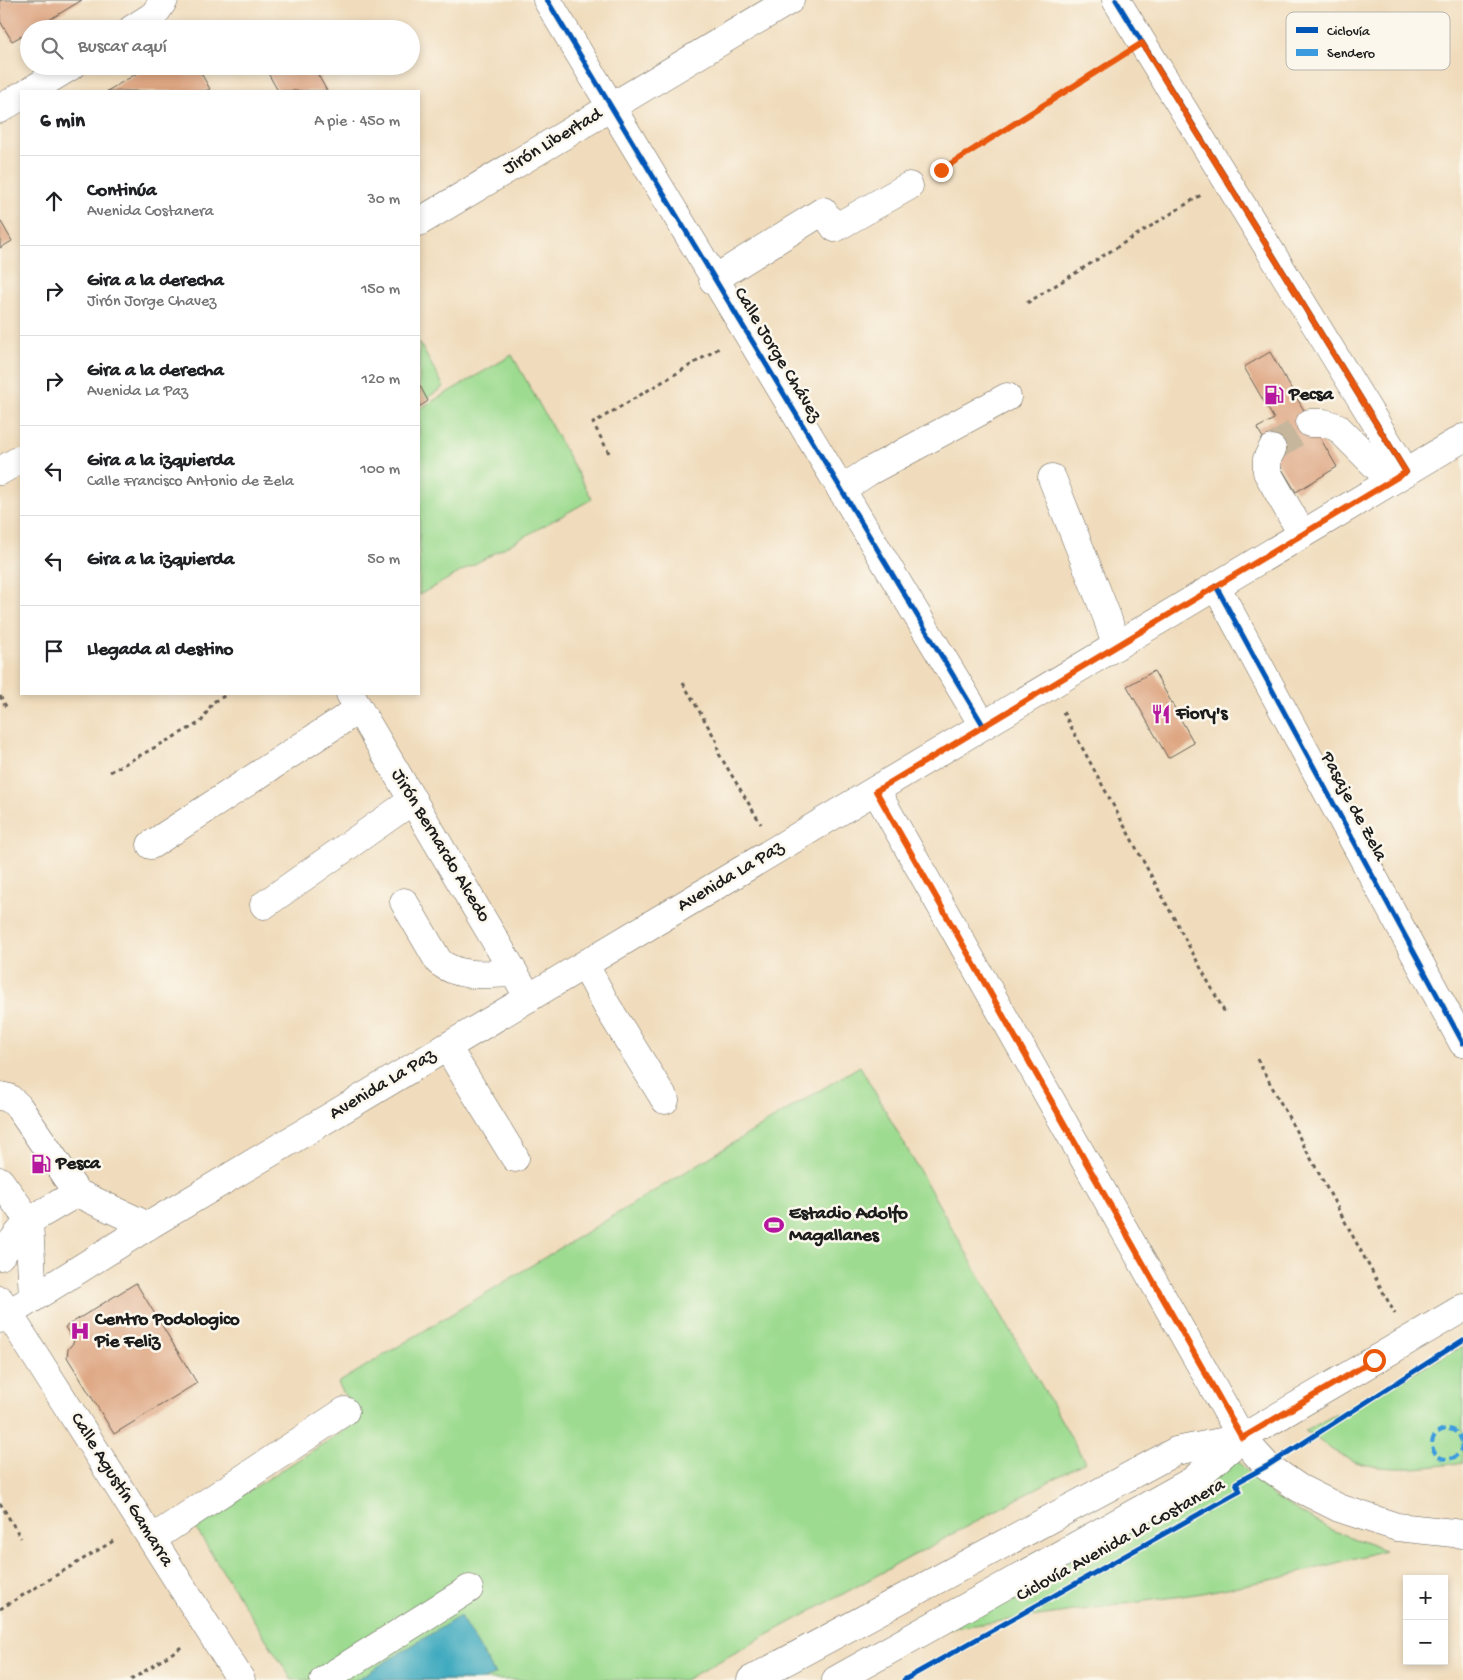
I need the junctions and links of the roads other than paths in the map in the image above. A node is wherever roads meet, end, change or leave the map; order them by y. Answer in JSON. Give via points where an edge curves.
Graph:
{"nodes":[{"id":1,"x":164,"y":0,"type":"edge"},
{"id":2,"x":546,"y":0,"type":"edge"},
{"id":3,"x":790,"y":0,"type":"edge"},
{"id":4,"x":1116,"y":0,"type":"edge"},
{"id":5,"x":146,"y":20,"type":"edge"},
{"id":6,"x":56,"y":75,"type":"edge"},
{"id":7,"x":32,"y":90,"type":"edge"},
{"id":8,"x":20,"y":97,"type":"edge"},
{"id":9,"x":610,"y":108,"type":"junction"},
{"id":10,"x":0,"y":109,"type":"edge"},
{"id":11,"x":909,"y":186,"type":"dead end"},
{"id":12,"x":420,"y":221,"type":"edge"},
{"id":13,"x":713,"y":280,"type":"junction"},
{"id":14,"x":1007,"y":397,"type":"dead end"},
{"id":15,"x":1367,"y":409,"type":"junction"},
{"id":16,"x":1310,"y":423,"type":"tunnel mouth"},
{"id":17,"x":1337,"y":427,"type":"junction"},
{"id":18,"x":1463,"y":438,"type":"edge"},
{"id":19,"x":1272,"y":449,"type":"dead end"},
{"id":20,"x":20,"y":460,"type":"edge"},
{"id":21,"x":0,"y":471,"type":"edge"},
{"id":22,"x":1399,"y":476,"type":"junction"},
{"id":23,"x":1052,"y":478,"type":"dead end"},
{"id":24,"x":841,"y":490,"type":"junction"},
{"id":25,"x":1302,"y":534,"type":"junction"},
{"id":26,"x":1216,"y":586,"type":"junction"},
{"id":27,"x":1116,"y":646,"type":"junction"},
{"id":28,"x":354,"y":701,"type":"edge"},
{"id":29,"x":983,"y":725,"type":"junction"},
{"id":30,"x":876,"y":791,"type":"junction"},
{"id":31,"x":413,"y":800,"type":"junction"},
{"id":32,"x":151,"y":845,"type":"dead end"},
{"id":33,"x":404,"y":902,"type":"dead end"},
{"id":34,"x":264,"y":905,"type":"dead end"},
{"id":35,"x":585,"y":964,"type":"junction"},
{"id":36,"x":514,"y":972,"type":"junction"},
{"id":37,"x":529,"y":998,"type":"junction"},
{"id":38,"x":1463,"y":1043,"type":"edge"},
{"id":39,"x":447,"y":1047,"type":"junction"},
{"id":40,"x":0,"y":1096,"type":"edge"},
{"id":41,"x":665,"y":1100,"type":"dead end"},
{"id":42,"x":515,"y":1158,"type":"dead end"},
{"id":43,"x":0,"y":1181,"type":"edge"},
{"id":44,"x":77,"y":1193,"type":"junction"},
{"id":45,"x":29,"y":1221,"type":"junction"},
{"id":46,"x":148,"y":1226,"type":"junction"},
{"id":47,"x":0,"y":1256,"type":"edge"},
{"id":48,"x":32,"y":1298,"type":"junction"},
{"id":49,"x":1463,"y":1308,"type":"edge"},
{"id":50,"x":3,"y":1311,"type":"edge"},
{"id":51,"x":345,"y":1411,"type":"dead end"},
{"id":52,"x":1242,"y":1438,"type":"junction"},
{"id":53,"x":147,"y":1531,"type":"junction"},
{"id":54,"x":1463,"y":1534,"type":"edge"},
{"id":55,"x":469,"y":1589,"type":"dead end"},
{"id":56,"x":242,"y":1680,"type":"edge"},
{"id":57,"x":324,"y":1680,"type":"edge"},
{"id":58,"x":751,"y":1680,"type":"edge"},
{"id":59,"x":836,"y":1680,"type":"edge"}],
"edges":[{"from":1,"to":5,"type":"main road","via":[[154,15]]},
{"from":2,"to":9,"type":"main road","name":"Calle Jorge Chávez"},
{"from":3,"to":9,"type":"main road","name":"Jirón Libertad"},
{"from":4,"to":15,"type":"main road"},
{"from":6,"to":7,"type":"main road"},
{"from":8,"to":10,"type":"main road"},
{"from":9,"to":12,"type":"main road","name":"Jirón Libertad"},
{"from":9,"to":13,"type":"main road","name":"Calle Jorge Chávez"},
{"from":11,"to":13,"type":"main road","via":[[835,228],[823,211]]},
{"from":13,"to":24,"type":"main road","name":"Calle Jorge Chávez"},
{"from":14,"to":24,"type":"main road","via":[[868,472]]},
{"from":15,"to":17,"type":"main road"},
{"from":15,"to":22,"type":"main road"},
{"from":16,"to":17,"type":"main road"},
{"from":17,"to":22,"type":"main road"},
{"from":18,"to":22,"type":"main road","name":"Avenida La Paz"},
{"from":19,"to":25,"type":"main road","via":[[1267,472]]},
{"from":20,"to":21,"type":"main road"},
{"from":22,"to":25,"type":"main road","name":"Avenida La Paz"},
{"from":23,"to":27,"type":"main road"},
{"from":24,"to":29,"type":"main road","name":"Calle Jorge Chávez"},
{"from":25,"to":26,"type":"main road","name":"Avenida La Paz"},
{"from":26,"to":27,"type":"main road","name":"Avenida La Paz"},
{"from":26,"to":38,"type":"main road","name":"Pasaje de Zela"},
{"from":27,"to":29,"type":"main road","name":"Avenida La Paz"},
{"from":28,"to":31,"type":"main road","name":"Jirón Bernardo Alcedo"},
{"from":28,"to":32,"type":"main road"},
{"from":29,"to":30,"type":"main road","name":"Avenida La Paz"},
{"from":30,"to":35,"type":"main road","name":"Avenida La Paz"},
{"from":30,"to":52,"type":"main road"},
{"from":31,"to":34,"type":"main road"},
{"from":31,"to":36,"type":"main road","name":"Jirón Bernardo Alcedo"},
{"from":33,"to":36,"type":"main road","via":[[439,962],[446,968],[474,975]]},
{"from":35,"to":37,"type":"main road","name":"Avenida La Paz"},
{"from":35,"to":41,"type":"main road"},
{"from":36,"to":37,"type":"main road","name":"Jirón Bernardo Alcedo"},
{"from":37,"to":39,"type":"main road","name":"Avenida La Paz"},
{"from":39,"to":42,"type":"main road"},
{"from":39,"to":46,"type":"main road","name":"Avenida La Paz"},
{"from":40,"to":44,"type":"main road","via":[[9,1098],[18,1106]]},
{"from":43,"to":45,"type":"main road"},
{"from":44,"to":45,"type":"main road"},
{"from":44,"to":46,"type":"main road"},
{"from":45,"to":47,"type":"main road"},
{"from":45,"to":48,"type":"main road"},
{"from":46,"to":48,"type":"main road","name":"Avenida La Paz"},
{"from":48,"to":50,"type":"main road","name":"Avenida La Paz"},
{"from":49,"to":52,"type":"main road"},
{"from":50,"to":53,"type":"main road","name":"Calle Agustín Gamarra"},
{"from":51,"to":53,"type":"main road"},
{"from":52,"to":54,"type":"main road","via":[[1267,1466],[1339,1508],[1397,1527]]},
{"from":52,"to":58,"type":"main road","via":[[1176,1451]]},
{"from":52,"to":59,"type":"main road","via":[[1192,1481]]},
{"from":53,"to":56,"type":"main road","name":"Calle Agustín Gamarra"},
{"from":55,"to":57,"type":"main road"}]}
